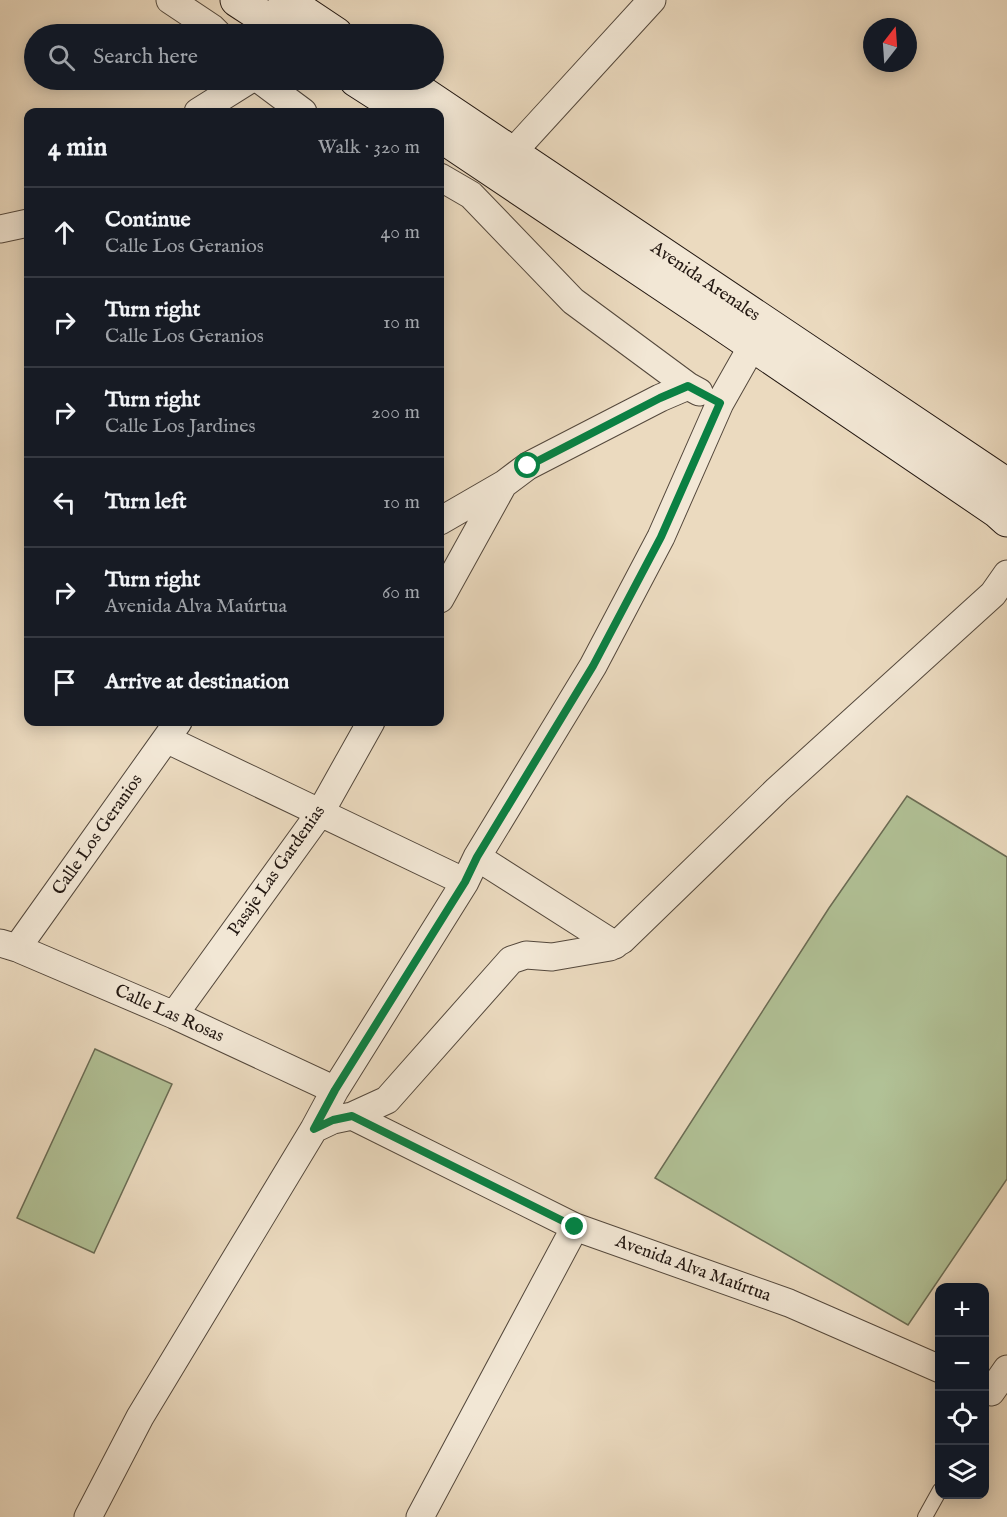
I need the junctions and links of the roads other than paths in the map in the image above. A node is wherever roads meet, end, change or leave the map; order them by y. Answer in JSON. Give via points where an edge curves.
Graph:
{"nodes":[{"id":1,"x":170,"y":0,"type":"edge"},
{"id":2,"x":237,"y":0,"type":"edge"},
{"id":3,"x":285,"y":0,"type":"edge"},
{"id":4,"x":652,"y":0,"type":"edge"},
{"id":5,"x":206,"y":24,"type":"edge"},
{"id":6,"x":274,"y":24,"type":"edge"},
{"id":7,"x":321,"y":24,"type":"edge"},
{"id":8,"x":233,"y":90,"type":"edge"},
{"id":9,"x":274,"y":90,"type":"edge"},
{"id":10,"x":372,"y":90,"type":"edge"},
{"id":11,"x":415,"y":90,"type":"edge"},
{"id":12,"x":204,"y":108,"type":"edge"},
{"id":13,"x":298,"y":108,"type":"edge"},
{"id":14,"x":400,"y":108,"type":"edge"},
{"id":15,"x":437,"y":108,"type":"edge"},
{"id":16,"x":444,"y":114,"type":"edge"},
{"id":17,"x":444,"y":137,"type":"edge"},
{"id":18,"x":502,"y":162,"type":"junction"},
{"id":19,"x":444,"y":179,"type":"edge"},
{"id":20,"x":24,"y":224,"type":"edge"},
{"id":21,"x":0,"y":229,"type":"edge"},
{"id":22,"x":759,"y":334,"type":"junction"},
{"id":23,"x":688,"y":386,"type":"junction"},
{"id":24,"x":720,"y":403,"type":"junction"},
{"id":25,"x":504,"y":484,"type":"junction"},
{"id":26,"x":1007,"y":484,"type":"edge"},
{"id":27,"x":444,"y":519,"type":"edge"},
{"id":28,"x":1007,"y":520,"type":"edge"},
{"id":29,"x":444,"y":592,"type":"edge"},
{"id":30,"x":1002,"y":592,"type":"edge"},
{"id":31,"x":369,"y":726,"type":"edge"},
{"id":32,"x":172,"y":730,"type":"edge"},
{"id":33,"x":320,"y":813,"type":"junction"},
{"id":34,"x":477,"y":857,"type":"junction"},
{"id":35,"x":465,"y":882,"type":"junction"},
{"id":36,"x":9,"y":945,"type":"edge"},
{"id":37,"x":615,"y":945,"type":"junction"},
{"id":38,"x":174,"y":1015,"type":"junction"},
{"id":39,"x":335,"y":1090,"type":"junction"},
{"id":40,"x":352,"y":1116,"type":"junction"},
{"id":41,"x":314,"y":1129,"type":"junction"},
{"id":42,"x":575,"y":1227,"type":"junction"},
{"id":43,"x":935,"y":1367,"type":"edge"},
{"id":44,"x":1007,"y":1369,"type":"edge"},
{"id":45,"x":992,"y":1396,"type":"edge"},
{"id":46,"x":935,"y":1498,"type":"edge"},
{"id":47,"x":88,"y":1517,"type":"edge"},
{"id":48,"x":420,"y":1517,"type":"edge"},
{"id":49,"x":925,"y":1517,"type":"edge"}],
"edges":[{"from":1,"to":5,"type":"street"},
{"from":2,"to":6,"type":"main road"},
{"from":3,"to":7,"type":"main road"},
{"from":4,"to":18,"type":"street"},
{"from":8,"to":12,"type":"street"},
{"from":9,"to":13,"type":"street"},
{"from":10,"to":14,"type":"main road"},
{"from":11,"to":15,"type":"main road","name":"Avenida Arenales"},
{"from":16,"to":18,"type":"main road","name":"Avenida Arenales"},
{"from":17,"to":18,"type":"main road"},
{"from":18,"to":22,"type":"main road","name":"Avenida Arenales"},
{"from":19,"to":23,"type":"street","via":[[471,195],[573,301]]},
{"from":20,"to":21,"type":"street"},
{"from":22,"to":24,"type":"street"},
{"from":22,"to":26,"type":"main road","name":"Avenida Arenales"},
{"from":22,"to":28,"type":"main road"},
{"from":23,"to":24,"type":"street"},
{"from":23,"to":25,"type":"street","via":[[528,466]]},
{"from":24,"to":34,"type":"street","via":[[661,537],[593,666]]},
{"from":25,"to":27,"type":"street"},
{"from":25,"to":29,"type":"street"},
{"from":30,"to":37,"type":"street","via":[[777,790]]},
{"from":31,"to":33,"type":"street","name":"Pasaje Las Gardenias"},
{"from":32,"to":33,"type":"street"},
{"from":32,"to":36,"type":"street","name":"Calle Los Geranios"},
{"from":33,"to":35,"type":"street"},
{"from":33,"to":38,"type":"street","name":"Pasaje Las Gardenias"},
{"from":34,"to":35,"type":"street"},
{"from":34,"to":37,"type":"street"},
{"from":35,"to":39,"type":"street"},
{"from":36,"to":38,"type":"street","name":"Calle Las Rosas"},
{"from":37,"to":40,"type":"street","via":[[510,960],[387,1100]]},
{"from":38,"to":39,"type":"street","name":"Calle Las Rosas"},
{"from":39,"to":41,"type":"street"},
{"from":40,"to":41,"type":"street"},
{"from":40,"to":42,"type":"street","name":"Avenida Alva Maúrtua"},
{"from":41,"to":47,"type":"street","via":[[140,1417]]},
{"from":42,"to":43,"type":"street","name":"Avenida Alva Maúrtua","via":[[789,1303]]},
{"from":42,"to":48,"type":"street"},
{"from":44,"to":45,"type":"street"},
{"from":46,"to":49,"type":"lane"}]}
